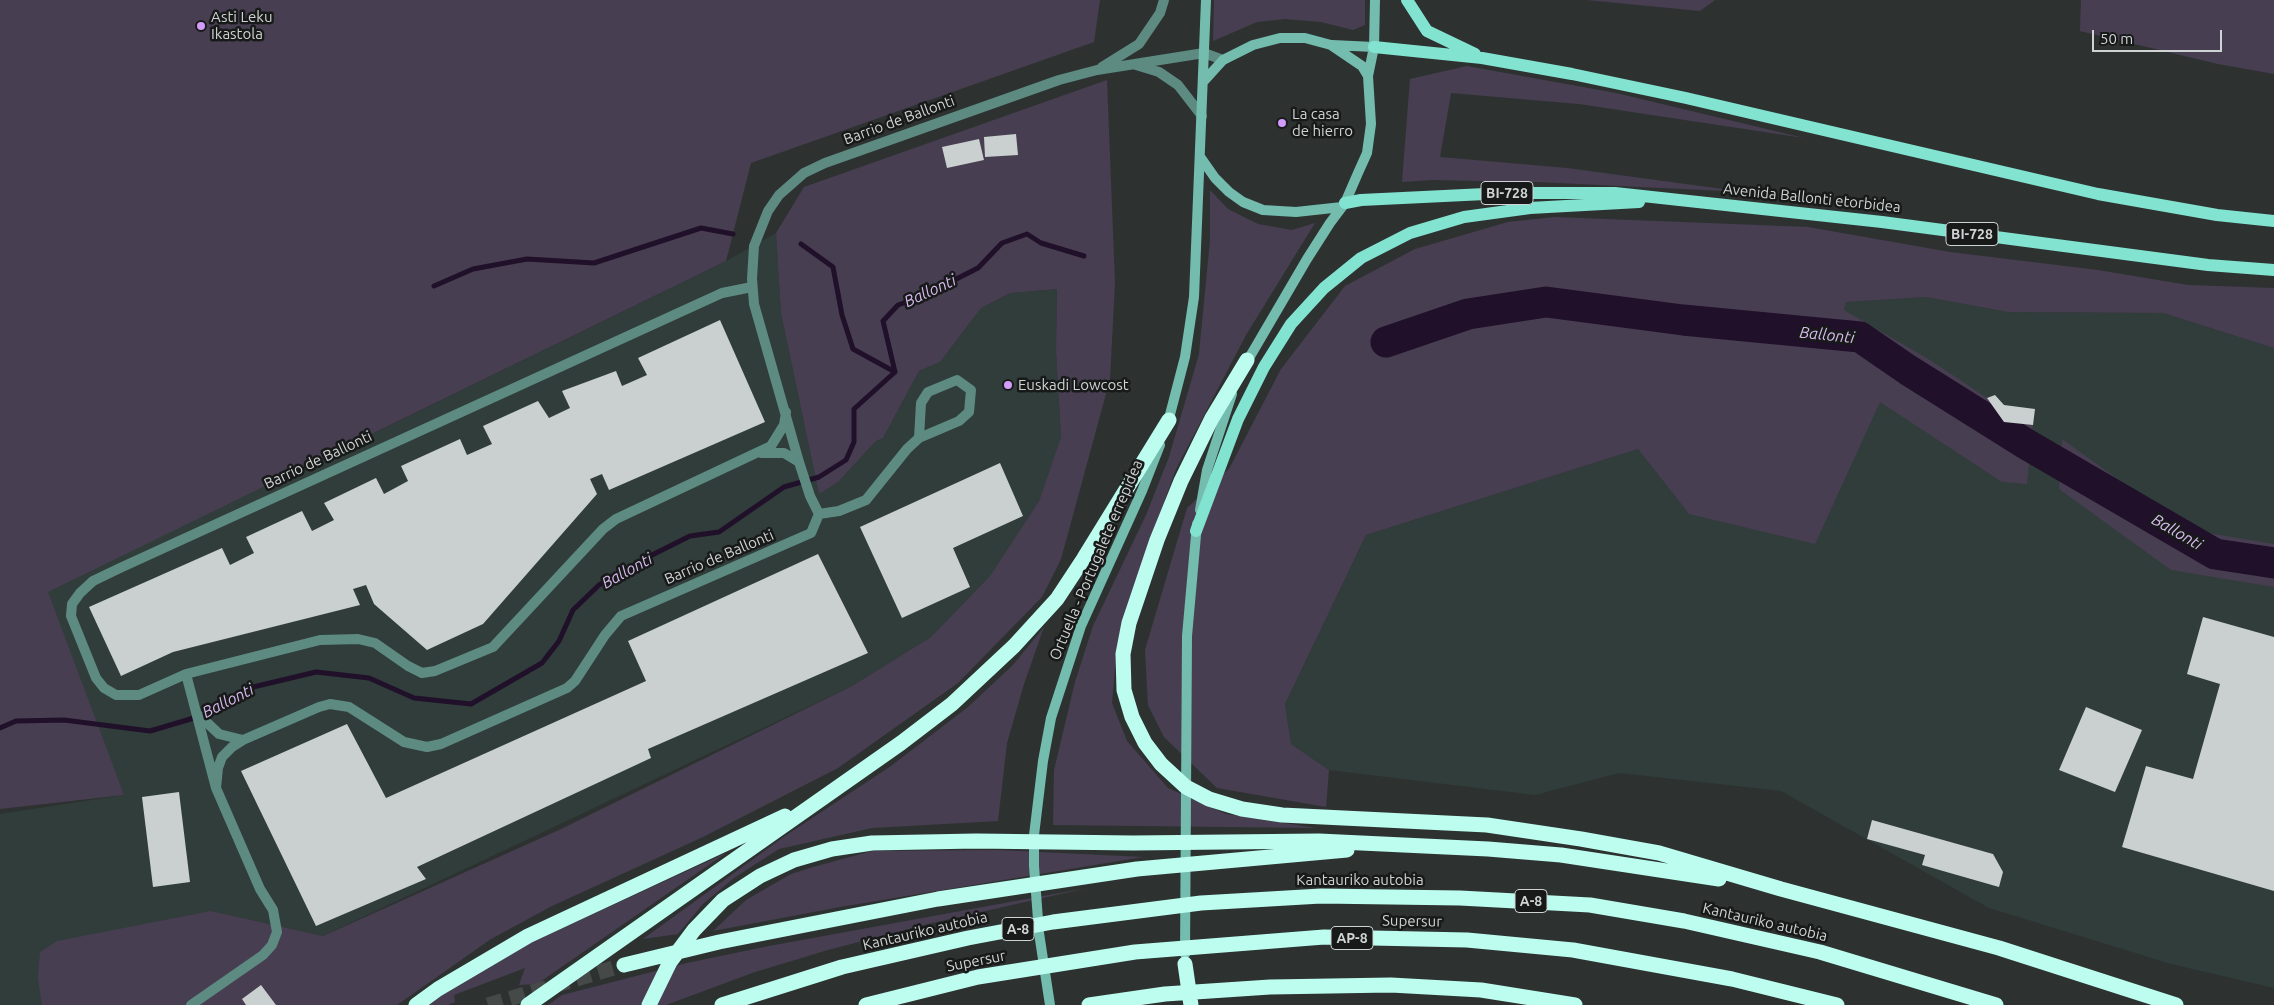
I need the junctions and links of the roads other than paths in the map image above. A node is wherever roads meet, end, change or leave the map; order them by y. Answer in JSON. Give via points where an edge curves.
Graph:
{"nodes":[{"id":1,"x":1164,"y":0,"type":"edge"},
{"id":2,"x":1206,"y":0,"type":"edge"},
{"id":3,"x":1375,"y":0,"type":"edge"},
{"id":4,"x":1407,"y":0,"type":"edge"},
{"id":5,"x":1331,"y":45,"type":"junction"},
{"id":6,"x":1374,"y":47,"type":"junction"},
{"id":7,"x":1204,"y":53,"type":"junction"},
{"id":8,"x":1482,"y":58,"type":"junction"},
{"id":9,"x":1223,"y":60,"type":"junction"},
{"id":10,"x":1132,"y":64,"type":"junction"},
{"id":11,"x":1097,"y":70,"type":"junction"},
{"id":12,"x":1368,"y":76,"type":"junction"},
{"id":13,"x":1204,"y":81,"type":"junction"},
{"id":14,"x":1202,"y":116,"type":"junction"},
{"id":15,"x":1201,"y":158,"type":"junction"},
{"id":16,"x":1670,"y":200,"type":"junction"},
{"id":17,"x":1343,"y":205,"type":"junction"},
{"id":18,"x":2274,"y":221,"type":"edge"},
{"id":19,"x":2274,"y":270,"type":"edge"},
{"id":20,"x":752,"y":287,"type":"junction"},
{"id":21,"x":1247,"y":360,"type":"junction"},
{"id":22,"x":786,"y":412,"type":"junction"},
{"id":23,"x":1169,"y":420,"type":"junction"},
{"id":24,"x":919,"y":438,"type":"junction"},
{"id":25,"x":757,"y":453,"type":"junction"},
{"id":26,"x":799,"y":462,"type":"junction"},
{"id":27,"x":819,"y":514,"type":"junction"},
{"id":28,"x":1196,"y":531,"type":"junction"},
{"id":29,"x":186,"y":674,"type":"junction"},
{"id":30,"x":198,"y":713,"type":"junction"},
{"id":31,"x":243,"y":740,"type":"junction"},
{"id":32,"x":216,"y":788,"type":"junction"},
{"id":33,"x":833,"y":791,"type":"junction"},
{"id":34,"x":1421,"y":846,"type":"junction"},
{"id":35,"x":1781,"y":889,"type":"junction"},
{"id":36,"x":1185,"y":964,"type":"junction"},
{"id":37,"x":624,"y":965,"type":"tunnel mouth"},
{"id":38,"x":1571,"y":1004,"type":"edge"},
{"id":39,"x":191,"y":1005,"type":"edge"},
{"id":40,"x":416,"y":1005,"type":"edge"},
{"id":41,"x":528,"y":1005,"type":"edge"},
{"id":42,"x":649,"y":1005,"type":"edge"},
{"id":43,"x":722,"y":1005,"type":"edge"},
{"id":44,"x":866,"y":1005,"type":"edge"},
{"id":45,"x":1050,"y":1005,"type":"edge"},
{"id":46,"x":1089,"y":1005,"type":"edge"},
{"id":47,"x":1183,"y":1005,"type":"edge"},
{"id":48,"x":1191,"y":1005,"type":"edge"},
{"id":49,"x":1549,"y":1005,"type":"edge"},
{"id":50,"x":1837,"y":1005,"type":"edge"},
{"id":51,"x":1996,"y":1005,"type":"edge"},
{"id":52,"x":2176,"y":1005,"type":"edge"}],
"edges":[{"from":1,"to":11,"type":"street","via":[[1160,13],[1138,44]]},
{"from":2,"to":7,"type":"street"},
{"from":3,"to":6,"type":"street"},
{"from":4,"to":8,"type":"main road","via":[[1427,31]]},
{"from":5,"to":6,"type":"street"},
{"from":5,"to":9,"type":"street","via":[[1305,38],[1280,38],[1253,45]]},
{"from":5,"to":12,"type":"street","via":[[1362,66]]},
{"from":6,"to":8,"type":"main road"},
{"from":6,"to":12,"type":"street"},
{"from":7,"to":9,"type":"street"},
{"from":7,"to":10,"type":"street","name":"Barrio de Ballonti"},
{"from":7,"to":13,"type":"street"},
{"from":8,"to":18,"type":"main road","via":[[1686,98],[2098,194],[2217,215]]},
{"from":9,"to":13,"type":"street"},
{"from":10,"to":11,"type":"street","name":"Barrio de Ballonti"},
{"from":10,"to":14,"type":"street","via":[[1159,72],[1178,85]]},
{"from":11,"to":20,"type":"street","name":"Barrio de Ballonti","via":[[1012,96],[804,173],[779,195],[768,211],[754,246]]},
{"from":12,"to":17,"type":"street","via":[[1372,124],[1367,153]]},
{"from":13,"to":14,"type":"street","name":"Ortuella - Portugalete errepidea"},
{"from":14,"to":15,"type":"street","name":"Ortuella - Portugalete errepidea"},
{"from":15,"to":17,"type":"street","via":[[1229,192],[1263,210],[1296,212]]},
{"from":15,"to":23,"type":"street","name":"Ortuella - Portugalete errepidea","via":[[1194,297],[1185,357]]},
{"from":16,"to":17,"type":"main road","name":"Avenida Ballonti etorbidea","number":"BI-728","via":[[1615,193],[1506,193],[1361,200]]},
{"from":16,"to":19,"type":"main road","name":"Avenida Ballonti etorbidea","number":"BI-728","via":[[1755,207],[2208,265]]},
{"from":16,"to":28,"type":"main road","via":[[1530,208],[1464,217],[1410,233],[1361,258],[1324,288],[1292,324],[1264,367],[1238,419]]},
{"from":17,"to":21,"type":"street"},
{"from":20,"to":22,"type":"street","name":"Barrio de Ballonti","via":[[754,304]]},
{"from":20,"to":29,"type":"street","name":"Barrio de Ballonti","via":[[722,293],[120,568],[93,581],[72,604],[70,616],[96,678],[104,688],[116,695],[139,695]]},
{"from":21,"to":28,"type":"street","via":[[1206,470]]},
{"from":21,"to":35,"type":"highway","via":[[1212,418],[1181,481],[1129,623],[1123,654],[1124,690],[1132,717],[1145,743],[1161,764],[1194,791],[1242,809],[1282,815],[1487,825],[1659,853]]},
{"from":22,"to":25,"type":"street","via":[[784,425],[771,446]]},
{"from":22,"to":26,"type":"street","name":"Barrio de Ballonti"},
{"from":23,"to":33,"type":"highway","via":[[1057,598],[1020,639],[952,704]]},
{"from":23,"to":45,"type":"street","name":"Ortuella - Portugalete errepidea","via":[[1142,491],[1081,626],[1051,718],[1034,835],[1036,896]]},
{"from":24,"to":24,"type":"street","via":[[959,421],[970,412],[971,390],[957,380],[928,392],[921,403]]},
{"from":24,"to":27,"type":"street","via":[[907,448],[866,500],[839,511]]},
{"from":25,"to":26,"type":"street","via":[[784,452]]},
{"from":25,"to":29,"type":"street","name":"Barrio de Ballonti","via":[[616,519],[493,647],[435,671],[422,673],[375,643],[358,639],[320,640]]},
{"from":26,"to":27,"type":"street","name":"Barrio de Ballonti"},
{"from":27,"to":31,"type":"street","name":"Barrio de Ballonti","via":[[811,533],[621,616],[567,688],[441,744],[427,747],[404,742],[349,707],[330,704]]},
{"from":28,"to":36,"type":"street","via":[[1187,636]]},
{"from":29,"to":30,"type":"street"},
{"from":30,"to":31,"type":"street","via":[[219,734]]},
{"from":30,"to":32,"type":"street"},
{"from":31,"to":32,"type":"street","name":"Barrio de Ballonti","via":[[222,757]]},
{"from":32,"to":39,"type":"street","via":[[272,910],[276,932],[272,945],[263,955]]},
{"from":33,"to":40,"type":"highway","via":[[528,936]]},
{"from":33,"to":41,"type":"highway"},
{"from":34,"to":35,"type":"highway","via":[[1561,855]]},
{"from":34,"to":37,"type":"highway","via":[[1204,861],[1127,870],[938,899],[719,942]]},
{"from":34,"to":42,"type":"highway","via":[[1319,840],[976,841],[872,843],[840,848],[794,860],[760,876],[723,900],[694,930],[670,962]]},
{"from":35,"to":52,"type":"highway","via":[[2000,948]]},
{"from":36,"to":47,"type":"street"},
{"from":36,"to":48,"type":"highway"},
{"from":38,"to":46,"type":"highway","via":[[1481,990],[1391,985],[1270,986],[1165,994]]},
{"from":38,"to":49,"type":"highway"},
{"from":43,"to":51,"type":"highway","name":"Kantauriko autobia","number":"A-8","via":[[842,968],[977,936],[1053,922],[1201,903],[1321,896],[1460,898],[1590,905],[1684,921],[1820,952]]},
{"from":44,"to":50,"type":"highway","name":"Supersur","number":"AP-8","via":[[978,977],[1135,952],[1324,938],[1467,940],[1573,950],[1732,979]]}]}
